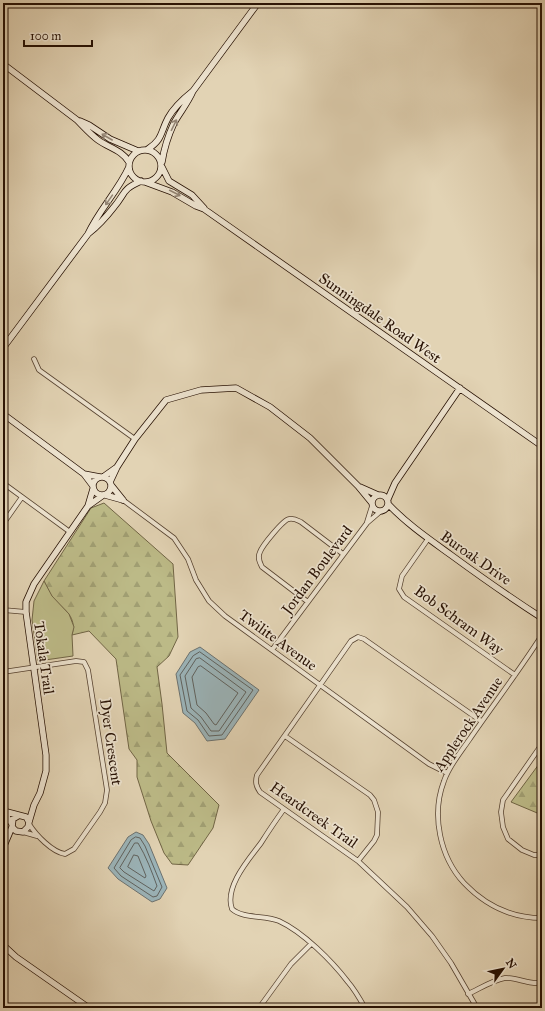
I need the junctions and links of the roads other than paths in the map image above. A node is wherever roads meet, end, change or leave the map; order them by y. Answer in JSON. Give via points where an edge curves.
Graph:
{"nodes":[{"id":1,"x":258,"y":3,"type":"edge"},
{"id":2,"x":3,"y":64,"type":"edge"},
{"id":3,"x":193,"y":91,"type":"junction"},
{"id":4,"x":77,"y":120,"type":"junction"},
{"id":5,"x":148,"y":149,"type":"junction"},
{"id":6,"x":138,"y":151,"type":"junction"},
{"id":7,"x":129,"y":164,"type":"junction"},
{"id":8,"x":162,"y":165,"type":"junction"},
{"id":9,"x":143,"y":182,"type":"junction"},
{"id":10,"x":204,"y":209,"type":"junction"},
{"id":11,"x":88,"y":234,"type":"junction"},
{"id":12,"x":3,"y":348,"type":"edge"},
{"id":13,"x":34,"y":359,"type":"dead end"},
{"id":14,"x":460,"y":388,"type":"junction"},
{"id":15,"x":3,"y":414,"type":"edge"},
{"id":16,"x":135,"y":439,"type":"junction"},
{"id":17,"x":542,"y":446,"type":"edge"},
{"id":18,"x":117,"y":467,"type":"junction"},
{"id":19,"x":84,"y":474,"type":"junction"},
{"id":20,"x":101,"y":477,"type":"junction"},
{"id":21,"x":395,"y":483,"type":"junction"},
{"id":22,"x":3,"y":484,"type":"edge"},
{"id":23,"x":111,"y":484,"type":"junction"},
{"id":24,"x":358,"y":486,"type":"junction"},
{"id":25,"x":93,"y":488,"type":"junction"},
{"id":26,"x":104,"y":495,"type":"junction"},
{"id":27,"x":379,"y":495,"type":"junction"},
{"id":28,"x":22,"y":498,"type":"junction"},
{"id":29,"x":123,"y":500,"type":"junction"},
{"id":30,"x":388,"y":502,"type":"junction"},
{"id":31,"x":372,"y":504,"type":"junction"},
{"id":32,"x":88,"y":506,"type":"junction"},
{"id":33,"x":383,"y":511,"type":"junction"},
{"id":34,"x":399,"y":515,"type":"junction"},
{"id":35,"x":367,"y":523,"type":"junction"},
{"id":36,"x":3,"y":524,"type":"edge"},
{"id":37,"x":70,"y":532,"type":"junction"},
{"id":38,"x":428,"y":539,"type":"junction"},
{"id":39,"x":343,"y":554,"type":"junction"},
{"id":40,"x":308,"y":602,"type":"junction"},
{"id":41,"x":3,"y":610,"type":"edge"},
{"id":42,"x":26,"y":612,"type":"junction"},
{"id":43,"x":542,"y":618,"type":"edge"},
{"id":44,"x":542,"y":636,"type":"edge"},
{"id":45,"x":272,"y":650,"type":"junction"},
{"id":46,"x":34,"y":667,"type":"junction"},
{"id":47,"x":3,"y":672,"type":"edge"},
{"id":48,"x":515,"y":675,"type":"junction"},
{"id":49,"x":320,"y":685,"type":"junction"},
{"id":50,"x":481,"y":721,"type":"junction"},
{"id":51,"x":285,"y":736,"type":"junction"},
{"id":52,"x":542,"y":744,"type":"edge"},
{"id":53,"x":447,"y":773,"type":"junction"},
{"id":54,"x":34,"y":805,"type":"junction"},
{"id":55,"x":284,"y":809,"type":"junction"},
{"id":56,"x":3,"y":811,"type":"edge"},
{"id":57,"x":19,"y":816,"type":"junction"},
{"id":58,"x":29,"y":823,"type":"junction"},
{"id":59,"x":12,"y":826,"type":"junction"},
{"id":60,"x":20,"y":832,"type":"junction"},
{"id":61,"x":37,"y":836,"type":"junction"},
{"id":62,"x":4,"y":846,"type":"edge"},
{"id":63,"x":542,"y":855,"type":"edge"},
{"id":64,"x":358,"y":861,"type":"junction"},
{"id":65,"x":542,"y":918,"type":"edge"},
{"id":66,"x":311,"y":944,"type":"junction"},
{"id":67,"x":3,"y":945,"type":"edge"},
{"id":68,"x":542,"y":982,"type":"edge"},
{"id":69,"x":468,"y":994,"type":"junction"},
{"id":70,"x":88,"y":1008,"type":"edge"},
{"id":71,"x":259,"y":1008,"type":"edge"},
{"id":72,"x":365,"y":1008,"type":"edge"},
{"id":73,"x":477,"y":1008,"type":"edge"}],
"edges":[{"from":1,"to":3,"type":"street"},
{"from":2,"to":4,"type":"street"},
{"from":3,"to":5,"type":"street","via":[[172,111],[158,142]]},
{"from":8,"to":3,"type":"street","one_way":true,"via":[[172,128]]},
{"from":6,"to":4,"type":"street","one_way":true},
{"from":4,"to":7,"type":"street","via":[[93,136],[122,153]]},
{"from":5,"to":6,"type":"street"},
{"from":5,"to":8,"type":"street","via":[[157,154]]},
{"from":6,"to":7,"type":"street","via":[[131,157]]},
{"from":7,"to":9,"type":"street","via":[[133,176]]},
{"from":7,"to":11,"type":"street","one_way":true,"via":[[122,182]]},
{"from":8,"to":9,"type":"street","via":[[158,176],[150,182]]},
{"from":8,"to":10,"type":"street","name":"Sunningdale Road West","via":[[169,181],[192,195]]},
{"from":9,"to":10,"type":"street","name":"Sunningdale Road West","one_way":true,"via":[[172,192]]},
{"from":9,"to":11,"type":"street","via":[[128,187],[111,211]]},
{"from":10,"to":14,"type":"street","name":"Sunningdale Road West"},
{"from":11,"to":12,"type":"street"},
{"from":13,"to":16,"type":"street","via":[[39,370]]},
{"from":14,"to":17,"type":"street","name":"Sunningdale Road West"},
{"from":14,"to":21,"type":"street"},
{"from":15,"to":19,"type":"street"},
{"from":16,"to":18,"type":"street"},
{"from":16,"to":24,"type":"street","via":[[166,400],[201,390],[236,388],[270,408],[310,438]]},
{"from":18,"to":20,"type":"street"},
{"from":18,"to":23,"type":"street"},
{"from":19,"to":20,"type":"street"},
{"from":19,"to":25,"type":"street"},
{"from":20,"to":23,"type":"street"},
{"from":20,"to":25,"type":"street","via":[[95,480]]},
{"from":21,"to":27,"type":"street"},
{"from":21,"to":30,"type":"street"},
{"from":22,"to":28,"type":"street"},
{"from":23,"to":26,"type":"street","via":[[110,491]]},
{"from":23,"to":29,"type":"street","name":"Twilite Avenue"},
{"from":24,"to":27,"type":"street"},
{"from":24,"to":31,"type":"street"},
{"from":25,"to":26,"type":"street","via":[[97,494]]},
{"from":25,"to":32,"type":"street","name":"Tokala Trail"},
{"from":26,"to":29,"type":"street","name":"Twilite Avenue"},
{"from":26,"to":32,"type":"street","name":"Tokala Trail"},
{"from":27,"to":30,"type":"street"},
{"from":27,"to":31,"type":"street","via":[[374,498]]},
{"from":28,"to":36,"type":"street"},
{"from":28,"to":37,"type":"street"},
{"from":29,"to":45,"type":"street","name":"Twilite Avenue","via":[[174,538],[188,559],[196,580],[209,601],[225,616]]},
{"from":30,"to":33,"type":"street"},
{"from":30,"to":34,"type":"street","name":"Buroak Drive"},
{"from":31,"to":33,"type":"street","via":[[376,510]]},
{"from":31,"to":35,"type":"street","name":"Jordan Boulevard"},
{"from":32,"to":37,"type":"street","name":"Tokala Trail"},
{"from":33,"to":34,"type":"street","name":"Buroak Drive"},
{"from":33,"to":35,"type":"street","name":"Jordan Boulevard"},
{"from":34,"to":38,"type":"street","name":"Buroak Drive"},
{"from":35,"to":39,"type":"street","name":"Jordan Boulevard"},
{"from":37,"to":42,"type":"street","name":"Tokala Trail","via":[[34,584],[26,602]]},
{"from":38,"to":43,"type":"street","name":"Buroak Drive"},
{"from":38,"to":48,"type":"street","name":"Bob Schram Way","via":[[402,576],[399,589],[404,597]]},
{"from":39,"to":40,"type":"street","name":"Jordan Boulevard"},
{"from":39,"to":40,"type":"street","via":[[295,518],[282,522],[259,553],[262,568]]},
{"from":40,"to":45,"type":"street","name":"Jordan Boulevard"},
{"from":41,"to":42,"type":"street"},
{"from":42,"to":46,"type":"street","name":"Tokala Trail"},
{"from":44,"to":48,"type":"street","name":"Applerock Avenue"},
{"from":45,"to":49,"type":"street","name":"Twilite Avenue"},
{"from":46,"to":47,"type":"street"},
{"from":46,"to":54,"type":"street","name":"Tokala Trail","via":[[46,764],[40,793]]},
{"from":46,"to":61,"type":"street","name":"Dyer Crescent","via":[[80,661],[87,667],[107,790],[105,803],[100,812],[72,851],[65,854],[58,851]]},
{"from":48,"to":50,"type":"street","name":"Applerock Avenue"},
{"from":49,"to":50,"type":"street","name":"Heardcreek Trail","via":[[354,638],[361,637]]},
{"from":49,"to":51,"type":"street","name":"Heardcreek Trail"},
{"from":49,"to":53,"type":"street","name":"Twilite Avenue","via":[[429,764]]},
{"from":50,"to":53,"type":"street","name":"Applerock Avenue"},
{"from":51,"to":55,"type":"street","name":"Heardcreek Trail","via":[[256,780],[260,792]]},
{"from":51,"to":64,"type":"street","via":[[374,800],[378,812],[376,835]]},
{"from":52,"to":63,"type":"street","via":[[503,800],[501,812],[508,839],[522,850]]},
{"from":53,"to":65,"type":"street","name":"Applerock Avenue","via":[[439,797],[438,826],[445,853],[460,878],[485,902],[498,909],[522,916]]},
{"from":54,"to":57,"type":"street"},
{"from":54,"to":58,"type":"street","name":"Tokala Trail"},
{"from":55,"to":64,"type":"street","name":"Heardcreek Trail"},
{"from":55,"to":66,"type":"street","via":[[239,873],[230,900],[236,912],[278,921],[299,933]]},
{"from":56,"to":57,"type":"street"},
{"from":56,"to":59,"type":"street"},
{"from":57,"to":58,"type":"street","via":[[26,817]]},
{"from":57,"to":59,"type":"street","via":[[13,819]]},
{"from":58,"to":60,"type":"street","via":[[27,829]]},
{"from":58,"to":61,"type":"street","name":"Dyer Crescent"},
{"from":59,"to":60,"type":"street"},
{"from":59,"to":62,"type":"street"},
{"from":60,"to":61,"type":"street","name":"Dyer Crescent"},
{"from":60,"to":62,"type":"street"},
{"from":64,"to":69,"type":"street","name":"Heardcreek Trail","via":[[407,907],[432,936]]},
{"from":66,"to":71,"type":"street","via":[[292,964]]},
{"from":66,"to":72,"type":"street","via":[[348,981]]},
{"from":67,"to":70,"type":"street"},
{"from":68,"to":69,"type":"street","via":[[505,978]]},
{"from":69,"to":73,"type":"street","name":"Heardcreek Trail"}]}
